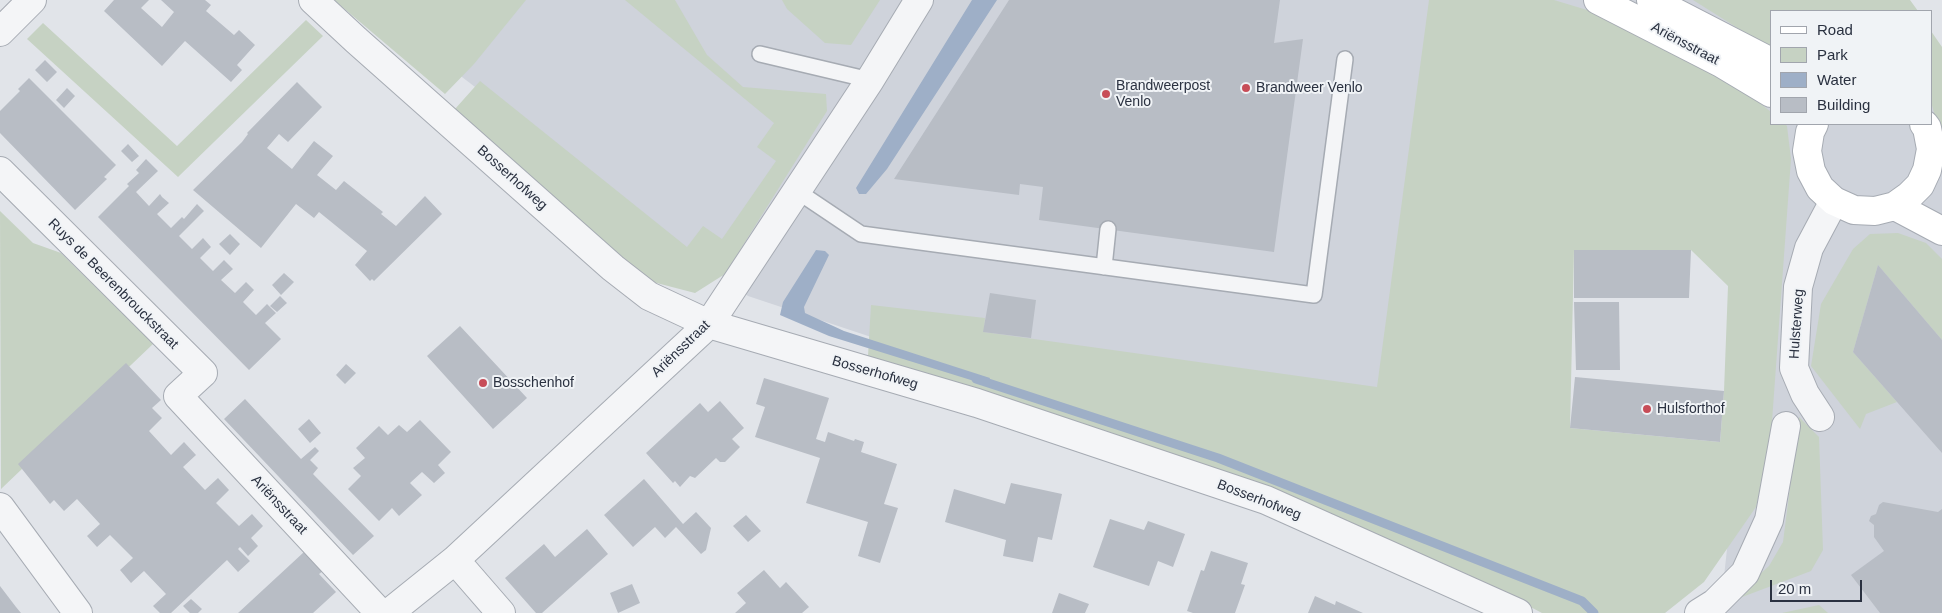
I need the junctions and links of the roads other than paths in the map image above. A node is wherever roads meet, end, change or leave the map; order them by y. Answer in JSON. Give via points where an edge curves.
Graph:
{"nodes":[{"id":1,"x":32,"y":0,"type":"edge"},
{"id":2,"x":313,"y":0,"type":"edge"},
{"id":3,"x":919,"y":0,"type":"edge"},
{"id":4,"x":1598,"y":0,"type":"edge"},
{"id":5,"x":1651,"y":0,"type":"edge"},
{"id":6,"x":0,"y":32,"type":"edge"},
{"id":7,"x":760,"y":54,"type":"dead end"},
{"id":8,"x":1345,"y":59,"type":"dead end"},
{"id":9,"x":1770,"y":61,"type":"edge"},
{"id":10,"x":870,"y":80,"type":"junction"},
{"id":11,"x":1770,"y":92,"type":"edge"},
{"id":12,"x":1924,"y":125,"type":"edge"},
{"id":13,"x":1809,"y":126,"type":"edge"},
{"id":14,"x":0,"y":171,"type":"edge"},
{"id":15,"x":1935,"y":180,"type":"edge"},
{"id":16,"x":797,"y":191,"type":"junction"},
{"id":17,"x":1834,"y":201,"type":"junction"},
{"id":18,"x":1895,"y":206,"type":"junction"},
{"id":19,"x":1108,"y":230,"type":"dead end"},
{"id":20,"x":1942,"y":231,"type":"edge"},
{"id":21,"x":1104,"y":267,"type":"junction"},
{"id":22,"x":708,"y":324,"type":"junction"},
{"id":23,"x":178,"y":396,"type":"joint"},
{"id":24,"x":1820,"y":417,"type":"dead end"},
{"id":25,"x":1786,"y":426,"type":"dead end"},
{"id":26,"x":0,"y":506,"type":"edge"},
{"id":27,"x":455,"y":560,"type":"junction"},
{"id":28,"x":78,"y":613,"type":"edge"},
{"id":29,"x":380,"y":613,"type":"edge"},
{"id":30,"x":389,"y":613,"type":"edge"},
{"id":31,"x":501,"y":613,"type":"edge"},
{"id":32,"x":1518,"y":613,"type":"edge"},
{"id":33,"x":1699,"y":613,"type":"edge"}],
"edges":[{"from":1,"to":6,"type":"street"},
{"from":2,"to":22,"type":"street","name":"Bosserhofweg","via":[[614,268],[649,296]]},
{"from":3,"to":10,"type":"street","name":"Ariënsstraat"},
{"from":4,"to":11,"type":"main road","name":"Ariënsstraat","via":[[1721,63]]},
{"from":5,"to":9,"type":"main road","name":"Ariënsstraat"},
{"from":7,"to":10,"type":"lane"},
{"from":8,"to":21,"type":"lane","via":[[1314,294]]},
{"from":10,"to":16,"type":"street","name":"Ariënsstraat"},
{"from":12,"to":15,"type":"main road"},
{"from":13,"to":17,"type":"main road","via":[[1807,151],[1811,171],[1820,188]]},
{"from":14,"to":23,"type":"street","name":"Ruys de Beerenbrouckstraat","via":[[203,373]]},
{"from":15,"to":18,"type":"main road","via":[[1920,184]]},
{"from":16,"to":21,"type":"lane","via":[[861,234]]},
{"from":16,"to":22,"type":"street","name":"Ariënsstraat"},
{"from":17,"to":18,"type":"main road","via":[[1854,210],[1875,211]]},
{"from":17,"to":24,"type":"street","name":"Hulsterweg","via":[[1809,248],[1798,287],[1794,368]]},
{"from":18,"to":20,"type":"main road"},
{"from":19,"to":21,"type":"lane"},
{"from":22,"to":27,"type":"street","name":"Ariënsstraat"},
{"from":22,"to":32,"type":"street","name":"Bosserhofweg","via":[[977,403],[1266,500]]},
{"from":23,"to":29,"type":"street","name":"Ariënsstraat"},
{"from":25,"to":33,"type":"street","via":[[1769,520],[1745,573],[1715,603]]},
{"from":26,"to":28,"type":"street"},
{"from":27,"to":30,"type":"street","name":"Ariënsstraat"},
{"from":27,"to":31,"type":"street"}]}
